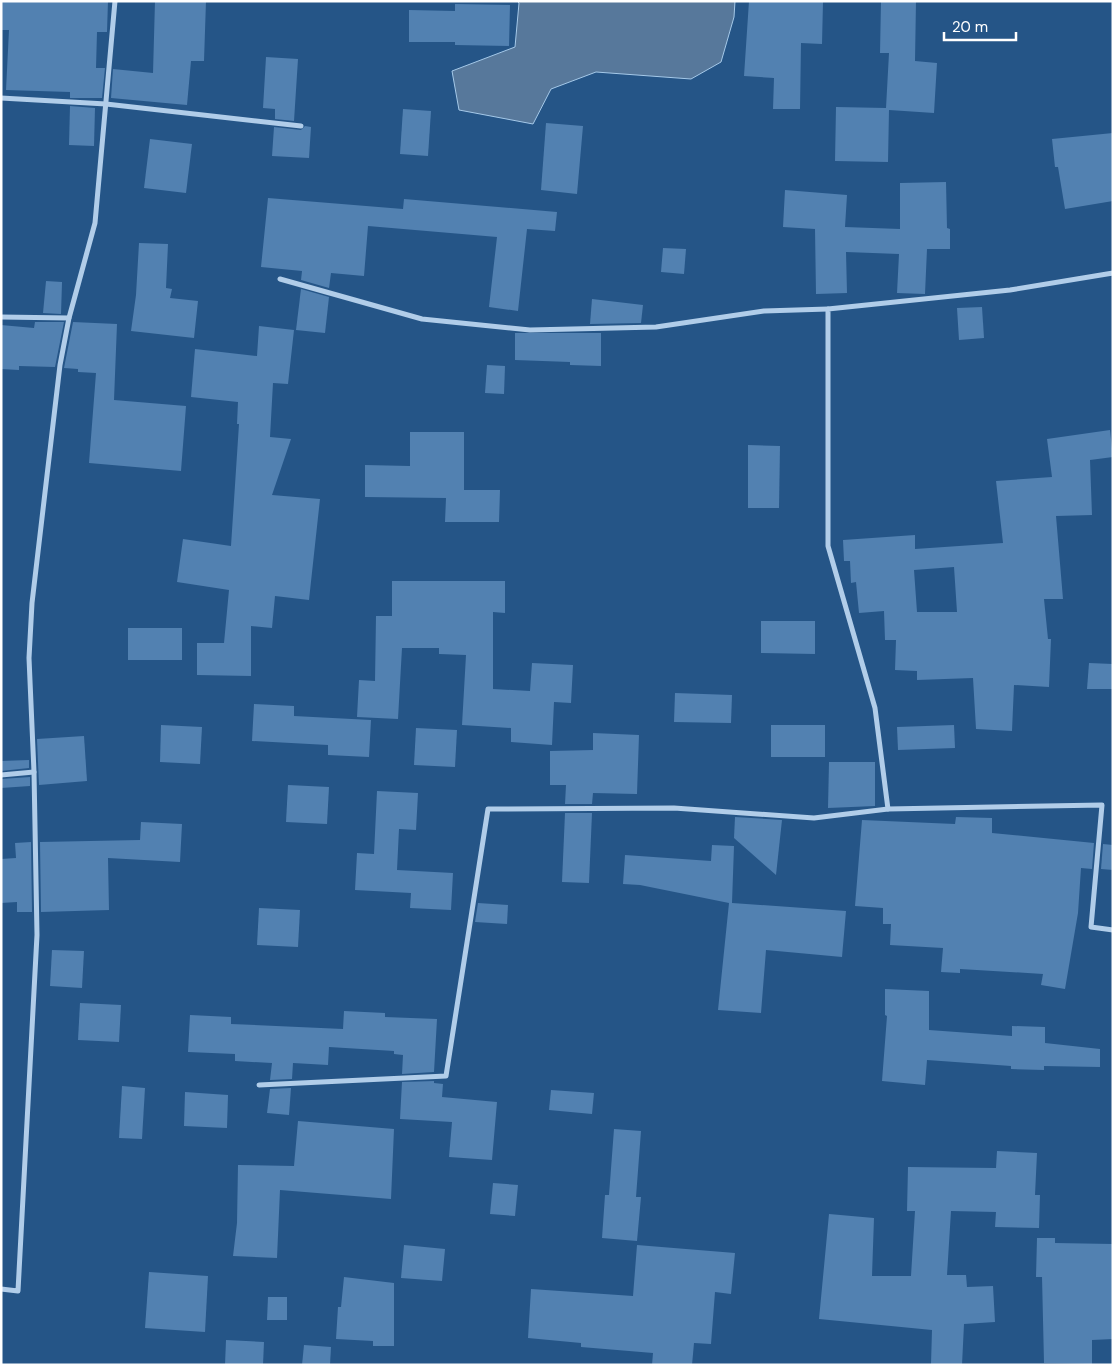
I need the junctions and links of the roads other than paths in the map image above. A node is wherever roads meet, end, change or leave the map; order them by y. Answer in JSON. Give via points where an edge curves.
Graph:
{"nodes":[{"id":1,"x":115,"y":1,"type":"edge"},
{"id":2,"x":1,"y":98,"type":"edge"},
{"id":3,"x":106,"y":104,"type":"junction"},
{"id":4,"x":301,"y":126,"type":"dead end"},
{"id":5,"x":1113,"y":273,"type":"edge"},
{"id":6,"x":280,"y":279,"type":"dead end"},
{"id":7,"x":828,"y":309,"type":"junction"},
{"id":8,"x":1,"y":317,"type":"edge"},
{"id":9,"x":69,"y":318,"type":"junction"},
{"id":10,"x":34,"y":772,"type":"junction"},
{"id":11,"x":1,"y":775,"type":"edge"},
{"id":12,"x":888,"y":809,"type":"junction"},
{"id":13,"x":1113,"y":930,"type":"edge"},
{"id":14,"x":259,"y":1085,"type":"dead end"},
{"id":15,"x":1,"y":1289,"type":"edge"}],
"edges":[{"from":1,"to":3,"type":"street"},
{"from":2,"to":3,"type":"street"},
{"from":3,"to":4,"type":"street"},
{"from":3,"to":9,"type":"street","via":[[95,223]]},
{"from":5,"to":7,"type":"street","via":[[1010,290]]},
{"from":6,"to":7,"type":"street","via":[[422,319],[530,330],[656,327],[764,311]]},
{"from":7,"to":12,"type":"street","via":[[828,546],[876,708]]},
{"from":8,"to":9,"type":"street"},
{"from":9,"to":10,"type":"street","via":[[60,365],[32,603],[29,658]]},
{"from":10,"to":11,"type":"street"},
{"from":10,"to":15,"type":"street","via":[[37,934],[18,1292]]},
{"from":12,"to":13,"type":"street","via":[[1102,805],[1092,927]]},
{"from":12,"to":14,"type":"street","via":[[814,818],[674,808],[488,809],[446,1076]]}]}
